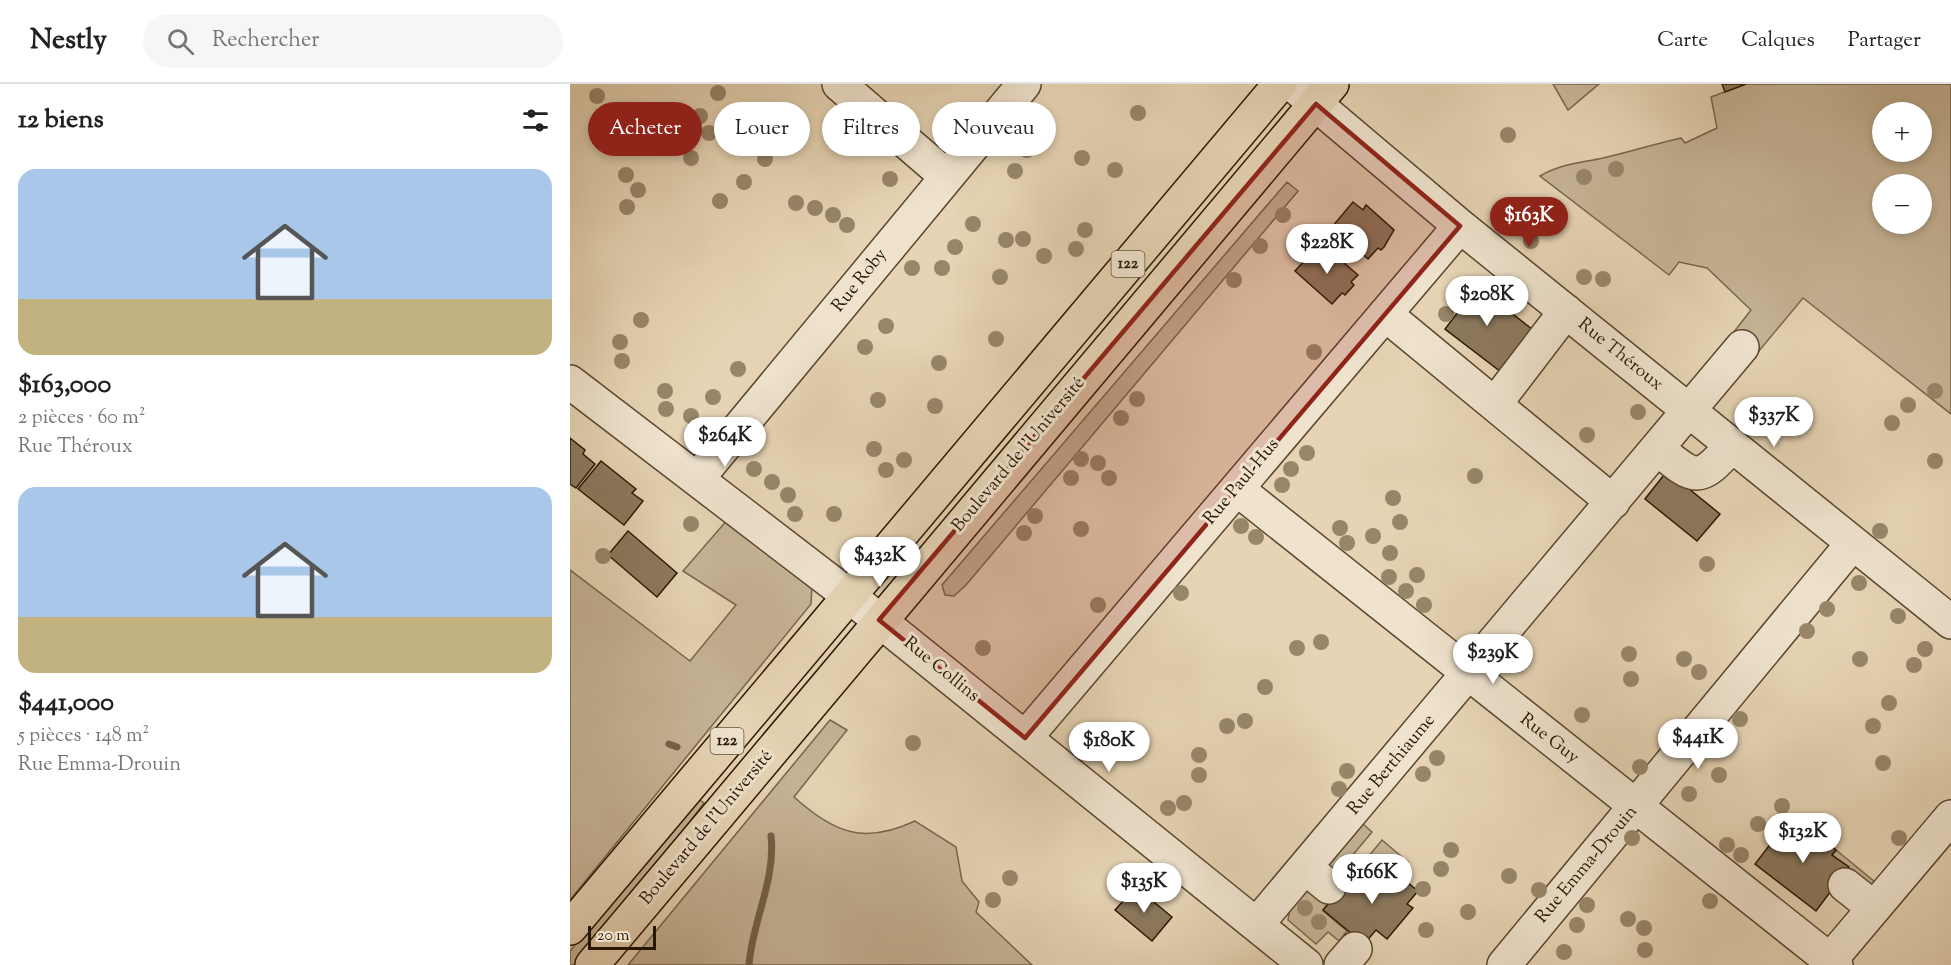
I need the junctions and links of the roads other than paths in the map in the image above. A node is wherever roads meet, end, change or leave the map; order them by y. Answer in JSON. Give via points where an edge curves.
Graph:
{"nodes":[{"id":1,"x":839,"y":84,"type":"edge"},
{"id":2,"x":1024,"y":84,"type":"edge"},
{"id":3,"x":1280,"y":84,"type":"edge"},
{"id":4,"x":1313,"y":91,"type":"edge"},
{"id":5,"x":946,"y":176,"type":"junction"},
{"id":6,"x":1460,"y":226,"type":"junction"},
{"id":7,"x":1566,"y":311,"type":"junction"},
{"id":8,"x":1385,"y":314,"type":"junction"},
{"id":9,"x":1742,"y":347,"type":"dead end"},
{"id":10,"x":570,"y":382,"type":"edge"},
{"id":11,"x":1494,"y":404,"type":"junction"},
{"id":12,"x":1689,"y":412,"type":"junction"},
{"id":13,"x":1731,"y":446,"type":"junction"},
{"id":14,"x":1658,"y":449,"type":"junction"},
{"id":15,"x":697,"y":479,"type":"junction"},
{"id":16,"x":1237,"y":489,"type":"junction"},
{"id":17,"x":1613,"y":502,"type":"junction"},
{"id":18,"x":1853,"y":543,"type":"junction"},
{"id":19,"x":848,"y":595,"type":"junction"},
{"id":20,"x":879,"y":620,"type":"junction"},
{"id":21,"x":1951,"y":622,"type":"edge"},
{"id":22,"x":1468,"y":675,"type":"junction"},
{"id":23,"x":1025,"y":738,"type":"junction"},
{"id":24,"x":1635,"y":807,"type":"junction"},
{"id":25,"x":1951,"y":817,"type":"edge"},
{"id":26,"x":1845,"y":885,"type":"dead end"},
{"id":27,"x":1874,"y":908,"type":"junction"},
{"id":28,"x":1257,"y":924,"type":"junction"},
{"id":29,"x":570,"y":928,"type":"edge"},
{"id":30,"x":1831,"y":963,"type":"edge"},
{"id":31,"x":592,"y":965,"type":"edge"},
{"id":32,"x":1306,"y":965,"type":"edge"},
{"id":33,"x":1504,"y":965,"type":"edge"}],
"edges":[{"from":1,"to":5,"type":"street"},
{"from":2,"to":5,"type":"street","name":"Rue Roby"},
{"from":3,"to":19,"type":"main road","number":"122"},
{"from":4,"to":6,"type":"street","name":"Rue Théroux"},
{"from":4,"to":20,"type":"main road","name":"Boulevard de l'Université"},
{"from":5,"to":15,"type":"street","name":"Rue Roby"},
{"from":6,"to":7,"type":"street","name":"Rue Théroux"},
{"from":6,"to":8,"type":"street","name":"Rue Paul-Hus"},
{"from":7,"to":11,"type":"street"},
{"from":7,"to":12,"type":"street","name":"Rue Théroux"},
{"from":8,"to":11,"type":"street"},
{"from":8,"to":16,"type":"street","name":"Rue Paul-Hus"},
{"from":9,"to":12,"type":"street","name":"Rue Berthiaume"},
{"from":10,"to":15,"type":"street","name":"Rue Collins"},
{"from":11,"to":17,"type":"street"},
{"from":12,"to":13,"type":"street","name":"Rue Théroux"},
{"from":12,"to":14,"type":"street","name":"Rue Berthiaume"},
{"from":13,"to":14,"type":"street","via":[[1704,473],[1685,470]]},
{"from":13,"to":18,"type":"street","name":"Rue Théroux"},
{"from":14,"to":17,"type":"street","name":"Rue Berthiaume"},
{"from":15,"to":19,"type":"street","name":"Rue Collins"},
{"from":16,"to":22,"type":"street","name":"Rue Guy"},
{"from":16,"to":23,"type":"street","name":"Rue Paul-Hus"},
{"from":17,"to":22,"type":"street","name":"Rue Berthiaume"},
{"from":18,"to":21,"type":"street","name":"Rue Théroux"},
{"from":18,"to":24,"type":"street","name":"Rue Emma-Drouin"},
{"from":19,"to":20,"type":"street","name":"Rue Collins"},
{"from":19,"to":29,"type":"main road","number":"122"},
{"from":20,"to":23,"type":"street","name":"Rue Collins"},
{"from":20,"to":31,"type":"main road","name":"Boulevard de l'Université"},
{"from":22,"to":24,"type":"street","name":"Rue Guy"},
{"from":22,"to":28,"type":"street","name":"Rue Berthiaume","via":[[1317,877]]},
{"from":23,"to":28,"type":"street","name":"Rue Collins"},
{"from":24,"to":30,"type":"street","name":"Rue Guy","via":[[1763,892]]},
{"from":24,"to":33,"type":"street","name":"Rue Emma-Drouin"},
{"from":25,"to":27,"type":"street"},
{"from":26,"to":27,"type":"street"},
{"from":27,"to":30,"type":"street"},
{"from":28,"to":32,"type":"street","name":"Rue Collins"}]}
